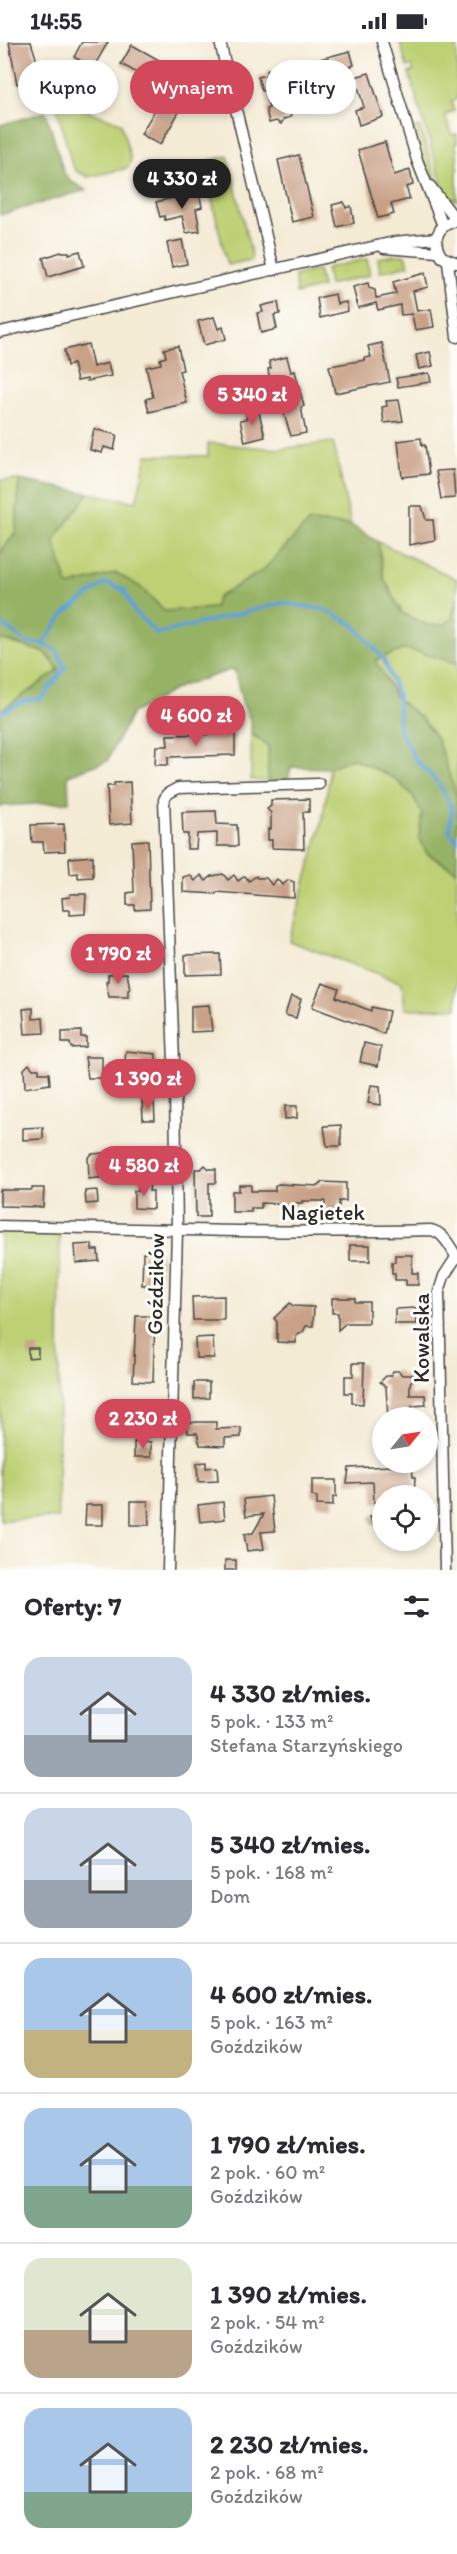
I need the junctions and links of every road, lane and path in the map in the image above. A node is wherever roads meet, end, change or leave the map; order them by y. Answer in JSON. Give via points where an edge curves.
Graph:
{"nodes":[{"id":1,"x":220,"y":42,"type":"edge"},
{"id":2,"x":382,"y":42,"type":"edge"},
{"id":3,"x":423,"y":176,"type":"junction"},
{"id":4,"x":457,"y":220,"type":"edge"},
{"id":5,"x":443,"y":226,"type":"junction"},
{"id":6,"x":436,"y":238,"type":"junction"},
{"id":7,"x":372,"y":248,"type":"junction"},
{"id":8,"x":438,"y":252,"type":"junction"},
{"id":9,"x":453,"y":262,"type":"edge"},
{"id":10,"x":274,"y":270,"type":"junction"},
{"id":11,"x":455,"y":296,"type":"edge"},
{"id":12,"x":0,"y":332,"type":"edge"},
{"id":13,"x":457,"y":337,"type":"edge"},
{"id":14,"x":319,"y":784,"type":"dead end"},
{"id":15,"x":0,"y":1226,"type":"edge"},
{"id":16,"x":177,"y":1230,"type":"junction"},
{"id":17,"x":456,"y":1256,"type":"edge"},
{"id":18,"x":168,"y":1570,"type":"edge"},
{"id":19,"x":445,"y":1570,"type":"edge"}],
"edges":[{"from":1,"to":10,"type":"street"},
{"from":2,"to":3,"type":"street"},
{"from":3,"to":4,"type":"street"},
{"from":3,"to":5,"type":"street"},
{"from":4,"to":5,"type":"street"},
{"from":5,"to":6,"type":"street"},
{"from":6,"to":7,"type":"street"},
{"from":6,"to":8,"type":"street"},
{"from":7,"to":8,"type":"street"},
{"from":7,"to":10,"type":"street"},
{"from":8,"to":9,"type":"street"},
{"from":9,"to":11,"type":"street"},
{"from":10,"to":12,"type":"street"},
{"from":11,"to":13,"type":"street"},
{"from":14,"to":16,"type":"street","name":"Goździków","via":[[178,788],[164,800]]},
{"from":15,"to":16,"type":"street","name":"Nagietek"},
{"from":16,"to":17,"type":"street","name":"Nagietek","via":[[431,1230],[443,1237]]},
{"from":16,"to":18,"type":"street","name":"Goździków"},
{"from":17,"to":19,"type":"street","name":"Kowalska","via":[[439,1292]]}]}
